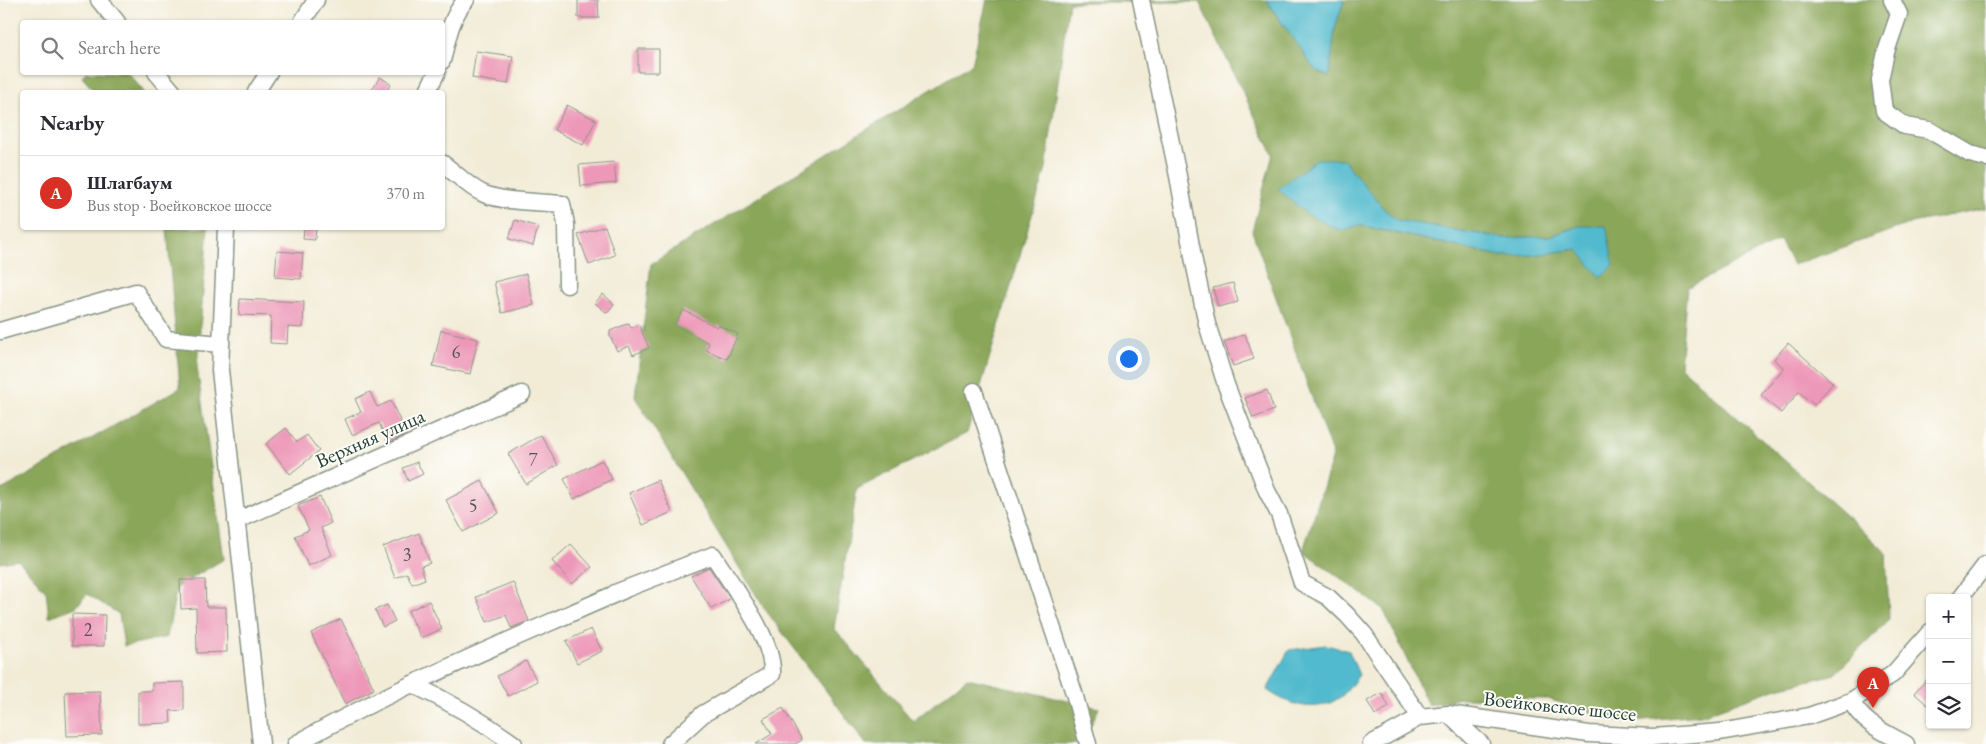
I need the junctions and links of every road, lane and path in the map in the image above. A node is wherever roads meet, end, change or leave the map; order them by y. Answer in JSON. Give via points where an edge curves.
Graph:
{"nodes":[{"id":1,"x":99,"y":0,"type":"edge"},
{"id":2,"x":316,"y":0,"type":"edge"},
{"id":3,"x":466,"y":0,"type":"edge"},
{"id":4,"x":1141,"y":0,"type":"edge"},
{"id":5,"x":1892,"y":0,"type":"edge"},
{"id":6,"x":115,"y":20,"type":"edge"},
{"id":7,"x":303,"y":20,"type":"edge"},
{"id":8,"x":445,"y":48,"type":"edge"},
{"id":9,"x":159,"y":75,"type":"edge"},
{"id":10,"x":267,"y":75,"type":"edge"},
{"id":11,"x":436,"y":75,"type":"edge"},
{"id":12,"x":171,"y":90,"type":"edge"},
{"id":13,"x":257,"y":90,"type":"edge"},
{"id":14,"x":428,"y":90,"type":"edge"},
{"id":15,"x":1986,"y":158,"type":"edge"},
{"id":16,"x":445,"y":166,"type":"edge"},
{"id":17,"x":226,"y":230,"type":"edge"},
{"id":18,"x":567,"y":285,"type":"dead end"},
{"id":19,"x":0,"y":331,"type":"edge"},
{"id":20,"x":221,"y":344,"type":"junction"},
{"id":21,"x":974,"y":391,"type":"dead end"},
{"id":22,"x":522,"y":394,"type":"dead end"},
{"id":23,"x":236,"y":521,"type":"junction"},
{"id":24,"x":1986,"y":564,"type":"edge"},
{"id":25,"x":1963,"y":594,"type":"edge"},
{"id":26,"x":1926,"y":637,"type":"edge"},
{"id":27,"x":412,"y":684,"type":"junction"},
{"id":28,"x":1851,"y":701,"type":"junction"},
{"id":29,"x":1448,"y":714,"type":"junction"},
{"id":30,"x":1420,"y":717,"type":"junction"},
{"id":31,"x":261,"y":744,"type":"edge"},
{"id":32,"x":296,"y":744,"type":"edge"},
{"id":33,"x":514,"y":744,"type":"edge"},
{"id":34,"x":670,"y":744,"type":"edge"},
{"id":35,"x":1088,"y":744,"type":"edge"},
{"id":36,"x":1371,"y":744,"type":"edge"},
{"id":37,"x":1481,"y":744,"type":"edge"},
{"id":38,"x":1906,"y":744,"type":"edge"}],
"edges":[{"from":1,"to":6,"type":"street"},
{"from":2,"to":7,"type":"street"},
{"from":3,"to":8,"type":"street","via":[[460,6]]},
{"from":4,"to":30,"type":"street","via":[[1207,324],[1226,385],[1267,491],[1280,514],[1302,583],[1328,597],[1364,634]]},
{"from":5,"to":15,"type":"street","via":[[1899,14],[1880,80],[1884,112],[1906,126],[1929,130],[1970,154]]},
{"from":9,"to":12,"type":"street"},
{"from":10,"to":13,"type":"street"},
{"from":11,"to":14,"type":"street"},
{"from":16,"to":18,"type":"street","via":[[484,194],[516,201],[562,204],[566,224]]},
{"from":17,"to":20,"type":"street"},
{"from":19,"to":20,"type":"street","via":[[136,292],[166,338]]},
{"from":20,"to":23,"type":"street","via":[[220,370]]},
{"from":21,"to":35,"type":"street"},
{"from":22,"to":23,"type":"street","name":"Верхняя улица"},
{"from":23,"to":31,"type":"street"},
{"from":24,"to":25,"type":"street"},
{"from":26,"to":28,"type":"street","name":"Воейковское шоссе","via":[[1893,674]]},
{"from":27,"to":32,"type":"street"},
{"from":27,"to":33,"type":"street","via":[[486,723]]},
{"from":27,"to":34,"type":"street","via":[[620,591],[713,555],[759,628],[772,662],[772,674],[703,714]]},
{"from":28,"to":29,"type":"street","name":"Воейковское шоссе","via":[[1809,716],[1720,732],[1653,737],[1589,734]]},
{"from":28,"to":38,"type":"street","via":[[1871,725]]},
{"from":29,"to":30,"type":"street","name":"Воейковское шоссе"},
{"from":29,"to":37,"type":"street"},
{"from":30,"to":36,"type":"street","name":"Воейковское шоссе"}]}
